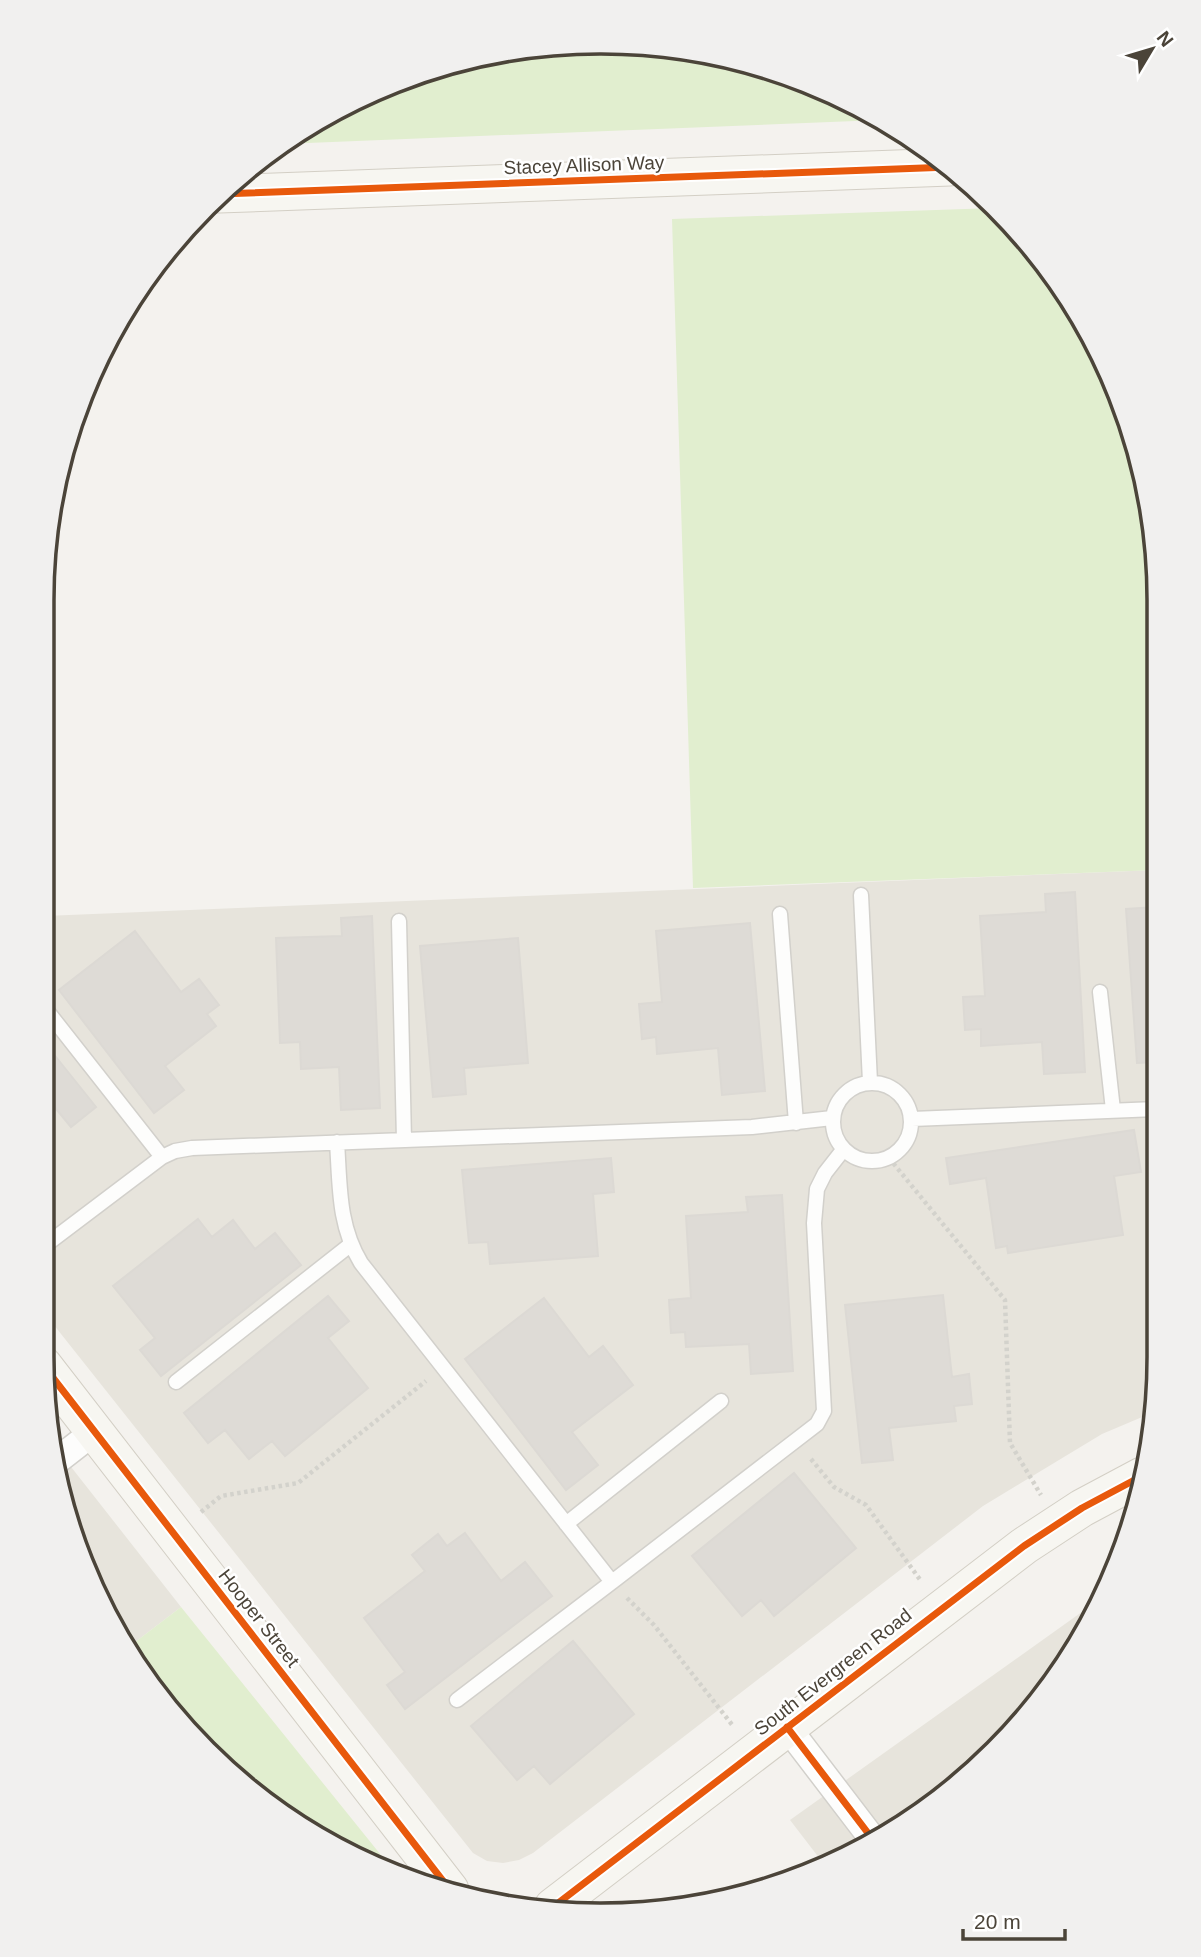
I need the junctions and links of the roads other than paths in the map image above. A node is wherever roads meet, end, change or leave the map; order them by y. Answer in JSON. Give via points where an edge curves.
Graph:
{"nodes":[{"id":1,"x":934,"y":168,"type":"edge"},
{"id":2,"x":236,"y":193,"type":"edge"},
{"id":3,"x":861,"y":895,"type":"dead end"},
{"id":4,"x":780,"y":914,"type":"dead end"},
{"id":5,"x":399,"y":921,"type":"dead end"},
{"id":6,"x":1100,"y":992,"type":"dead end"},
{"id":7,"x":54,"y":1020,"type":"edge"},
{"id":8,"x":870,"y":1082,"type":"junction"},
{"id":9,"x":1147,"y":1109,"type":"edge"},
{"id":10,"x":1113,"y":1110,"type":"junction"},
{"id":11,"x":832,"y":1118,"type":"junction"},
{"id":12,"x":912,"y":1119,"type":"junction"},
{"id":13,"x":796,"y":1122,"type":"junction"},
{"id":14,"x":404,"y":1140,"type":"junction"},
{"id":15,"x":337,"y":1142,"type":"junction"},
{"id":16,"x":843,"y":1150,"type":"junction"},
{"id":17,"x":162,"y":1157,"type":"junction"},
{"id":18,"x":54,"y":1239,"type":"edge"},
{"id":19,"x":350,"y":1245,"type":"junction"},
{"id":20,"x":55,"y":1380,"type":"edge"},
{"id":21,"x":176,"y":1382,"type":"dead end"},
{"id":22,"x":721,"y":1401,"type":"dead end"},
{"id":23,"x":95,"y":1432,"type":"junction"},
{"id":24,"x":64,"y":1455,"type":"edge"},
{"id":25,"x":1132,"y":1482,"type":"edge"},
{"id":26,"x":566,"y":1524,"type":"junction"},
{"id":27,"x":612,"y":1583,"type":"junction"},
{"id":28,"x":457,"y":1700,"type":"dead end"},
{"id":29,"x":787,"y":1727,"type":"junction"},
{"id":30,"x":868,"y":1833,"type":"edge"},
{"id":31,"x":441,"y":1879,"type":"edge"},
{"id":32,"x":560,"y":1901,"type":"edge"}],
"edges":[{"from":1,"to":2,"type":"street","name":"Stacey Allison Way"},
{"from":3,"to":8,"type":"lane"},
{"from":4,"to":13,"type":"lane"},
{"from":5,"to":14,"type":"lane"},
{"from":6,"to":10,"type":"lane"},
{"from":7,"to":17,"type":"lane"},
{"from":8,"to":11,"type":"lane","via":[[852,1087],[839,1100]]},
{"from":8,"to":12,"type":"lane","via":[[890,1086],[906,1100]]},
{"from":9,"to":10,"type":"lane"},
{"from":10,"to":12,"type":"lane"},
{"from":11,"to":13,"type":"lane"},
{"from":11,"to":16,"type":"lane"},
{"from":12,"to":16,"type":"lane","via":[[902,1149],[889,1158],[865,1161]]},
{"from":13,"to":14,"type":"lane","via":[[752,1128]]},
{"from":14,"to":15,"type":"lane"},
{"from":15,"to":17,"type":"lane","via":[[192,1147]]},
{"from":15,"to":19,"type":"lane","via":[[343,1224]]},
{"from":16,"to":27,"type":"lane","via":[[817,1189],[814,1223],[824,1410],[817,1424]]},
{"from":17,"to":18,"type":"lane"},
{"from":19,"to":21,"type":"lane"},
{"from":19,"to":26,"type":"lane"},
{"from":20,"to":23,"type":"street","name":"Hooper Street"},
{"from":22,"to":26,"type":"lane"},
{"from":23,"to":24,"type":"street"},
{"from":23,"to":31,"type":"street","name":"Hooper Street"},
{"from":25,"to":29,"type":"street","name":"South Evergreen Road","via":[[1024,1546]]},
{"from":26,"to":27,"type":"lane"},
{"from":27,"to":28,"type":"lane"},
{"from":29,"to":30,"type":"street"},
{"from":29,"to":32,"type":"street","name":"South Evergreen Road"}]}
